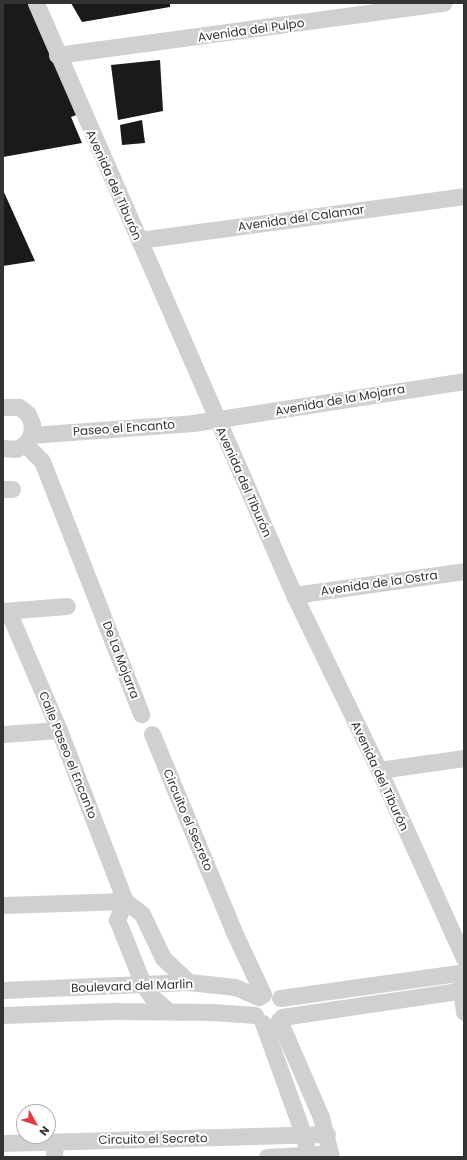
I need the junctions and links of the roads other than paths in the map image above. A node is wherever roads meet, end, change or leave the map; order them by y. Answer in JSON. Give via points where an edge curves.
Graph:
{"nodes":[{"id":1,"x":36,"y":3,"type":"edge"},
{"id":2,"x":444,"y":3,"type":"edge"},
{"id":3,"x":57,"y":55,"type":"junction"},
{"id":4,"x":464,"y":196,"type":"edge"},
{"id":5,"x":139,"y":240,"type":"junction"},
{"id":6,"x":464,"y":381,"type":"edge"},
{"id":7,"x":3,"y":407,"type":"edge"},
{"id":8,"x":217,"y":420,"type":"junction"},
{"id":9,"x":28,"y":439,"type":"junction"},
{"id":10,"x":3,"y":448,"type":"edge"},
{"id":11,"x":464,"y":571,"type":"edge"},
{"id":12,"x":294,"y":596,"type":"junction"},
{"id":13,"x":67,"y":606,"type":"dead end"},
{"id":14,"x":6,"y":611,"type":"edge"},
{"id":15,"x":142,"y":714,"type":"dead end"},
{"id":16,"x":59,"y":730,"type":"junction"},
{"id":17,"x":3,"y":734,"type":"edge"},
{"id":18,"x":152,"y":734,"type":"dead end"},
{"id":19,"x":464,"y":758,"type":"edge"},
{"id":20,"x":379,"y":770,"type":"junction"},
{"id":21,"x":125,"y":901,"type":"junction"},
{"id":22,"x":3,"y":905,"type":"edge"},
{"id":23,"x":462,"y":965,"type":"edge"},
{"id":24,"x":189,"y":982,"type":"junction"},
{"id":25,"x":143,"y":984,"type":"junction"},
{"id":26,"x":362,"y":987,"type":"junction"},
{"id":27,"x":3,"y":990,"type":"edge"},
{"id":28,"x":462,"y":990,"type":"edge"},
{"id":29,"x":261,"y":996,"type":"junction"},
{"id":30,"x":280,"y":998,"type":"junction"},
{"id":31,"x":367,"y":1006,"type":"junction"},
{"id":32,"x":168,"y":1011,"type":"junction"},
{"id":33,"x":464,"y":1012,"type":"edge"},
{"id":34,"x":3,"y":1015,"type":"edge"},
{"id":35,"x":270,"y":1019,"type":"junction"},
{"id":36,"x":327,"y":1134,"type":"junction"},
{"id":37,"x":304,"y":1136,"type":"junction"},
{"id":38,"x":3,"y":1143,"type":"edge"},
{"id":39,"x":55,"y":1150,"type":"edge"},
{"id":40,"x":331,"y":1155,"type":"edge"},
{"id":41,"x":308,"y":1156,"type":"edge"},
{"id":42,"x":267,"y":1157,"type":"edge"}],
"edges":[{"from":1,"to":3,"type":"street","name":"Avenida del Tiburón"},
{"from":2,"to":3,"type":"street","name":"Avenida del Pulpo"},
{"from":3,"to":5,"type":"street","name":"Avenida del Tiburón"},
{"from":4,"to":5,"type":"street","name":"Avenida del Calamar"},
{"from":5,"to":8,"type":"street","name":"Avenida del Tiburón"},
{"from":6,"to":8,"type":"street","name":"Avenida de la Mojarra"},
{"from":7,"to":9,"type":"street","via":[[19,407],[28,414],[32,424]]},
{"from":8,"to":9,"type":"street","name":"Paseo el Encanto"},
{"from":8,"to":12,"type":"street","name":"Avenida del Tiburón"},
{"from":9,"to":10,"type":"street","name":"Paseo el Encanto","via":[[16,449]]},
{"from":9,"to":15,"type":"street","name":"De La Mojarra","via":[[42,461]]},
{"from":11,"to":12,"type":"street","name":"Avenida de la Ostra"},
{"from":12,"to":20,"type":"street","name":"Avenida del Tiburón"},
{"from":13,"to":14,"type":"street","name":"Calle Paseo el Encanto"},
{"from":14,"to":16,"type":"street","name":"Calle Paseo el Encanto"},
{"from":16,"to":17,"type":"street"},
{"from":16,"to":21,"type":"street","name":"Calle Paseo el Encanto"},
{"from":18,"to":29,"type":"street","name":"Circuito el Secreto"},
{"from":19,"to":20,"type":"street"},
{"from":20,"to":23,"type":"street","name":"Avenida del Tiburón"},
{"from":21,"to":22,"type":"street"},
{"from":21,"to":24,"type":"street","via":[[142,914],[163,958]]},
{"from":21,"to":25,"type":"street","via":[[117,920]]},
{"from":23,"to":26,"type":"street"},
{"from":23,"to":28,"type":"street","name":"Avenida del Tiburón"},
{"from":24,"to":25,"type":"street","name":"Boulevard del Marlin"},
{"from":24,"to":29,"type":"street","name":"Boulevard del Marlin","via":[[235,987]]},
{"from":25,"to":27,"type":"street","name":"Boulevard del Marlin"},
{"from":25,"to":32,"type":"street","via":[[151,996]]},
{"from":26,"to":30,"type":"street"},
{"from":26,"to":31,"type":"street"},
{"from":28,"to":31,"type":"street","name":"Boulevard del Marlin"},
{"from":28,"to":33,"type":"street","name":"Avenida del Tiburón"},
{"from":29,"to":30,"type":"street","via":[[275,994]]},
{"from":29,"to":35,"type":"street","via":[[254,1009]]},
{"from":30,"to":35,"type":"street","via":[[284,1010]]},
{"from":31,"to":35,"type":"street","name":"Boulevard del Marlin"},
{"from":32,"to":34,"type":"street","name":"Boulevard del Marlin"},
{"from":32,"to":35,"type":"street","name":"Boulevard del Marlin"},
{"from":35,"to":36,"type":"street"},
{"from":35,"to":37,"type":"street"},
{"from":36,"to":37,"type":"street","name":"Circuito el Secreto"},
{"from":36,"to":40,"type":"street"},
{"from":37,"to":39,"type":"street","name":"Circuito el Secreto"},
{"from":37,"to":41,"type":"street"},
{"from":38,"to":39,"type":"street","name":"Circuito el Secreto"},
{"from":40,"to":41,"type":"street"},
{"from":41,"to":42,"type":"street"}]}
